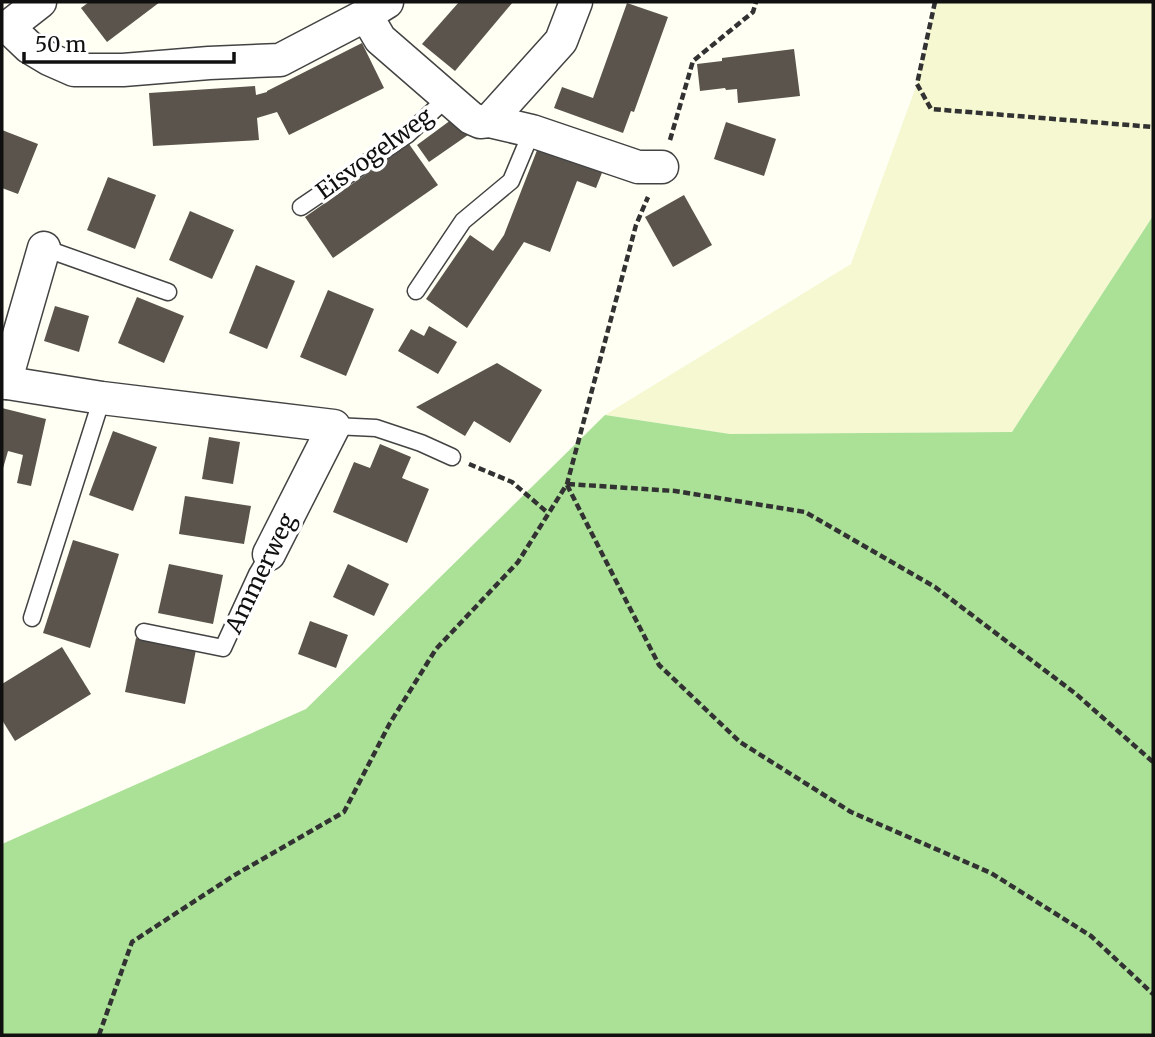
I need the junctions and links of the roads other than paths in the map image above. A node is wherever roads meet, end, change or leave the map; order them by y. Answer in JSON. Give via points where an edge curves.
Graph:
{"nodes":[{"id":1,"x":40,"y":2,"type":"edge"},
{"id":2,"x":576,"y":2,"type":"edge"},
{"id":3,"x":376,"y":9,"type":"edge"},
{"id":4,"x":5,"y":26,"type":"edge"},
{"id":5,"x":447,"y":98,"type":"junction"},
{"id":6,"x":489,"y":121,"type":"junction"},
{"id":7,"x":532,"y":131,"type":"junction"},
{"id":8,"x":650,"y":167,"type":"road end"},
{"id":9,"x":301,"y":207,"type":"dead end"},
{"id":10,"x":44,"y":248,"type":"joint"},
{"id":11,"x":416,"y":291,"type":"dead end"},
{"id":12,"x":168,"y":292,"type":"dead end"},
{"id":13,"x":3,"y":383,"type":"edge"},
{"id":14,"x":102,"y":398,"type":"junction"},
{"id":15,"x":334,"y":426,"type":"junction"},
{"id":16,"x":452,"y":457,"type":"road end"},
{"id":17,"x":269,"y":554,"type":"joint"},
{"id":18,"x":32,"y":618,"type":"dead end"},
{"id":19,"x":144,"y":632,"type":"dead end"}],
"edges":[{"from":1,"to":4,"type":"street"},
{"from":2,"to":6,"type":"street","via":[[561,41]]},
{"from":3,"to":4,"type":"street","via":[[279,60],[123,69],[74,70],[29,47]]},
{"from":3,"to":5,"type":"street","name":"Eisvogelweg","via":[[380,39]]},
{"from":5,"to":6,"type":"street","name":"Eisvogelweg","via":[[471,118]]},
{"from":5,"to":9,"type":"lane","name":"Eisvogelweg","via":[[407,135]]},
{"from":6,"to":7,"type":"street","name":"Eisvogelweg"},
{"from":7,"to":8,"type":"street","name":"Eisvogelweg"},
{"from":7,"to":11,"type":"lane","via":[[512,181],[463,221]]},
{"from":10,"to":12,"type":"lane"},
{"from":10,"to":13,"type":"street"},
{"from":13,"to":14,"type":"street"},
{"from":14,"to":15,"type":"street"},
{"from":14,"to":18,"type":"lane"},
{"from":15,"to":16,"type":"lane","via":[[376,428]]},
{"from":15,"to":17,"type":"street","name":"Ammerweg"},
{"from":17,"to":19,"type":"lane","name":"Ammerweg","via":[[223,648]]}]}
